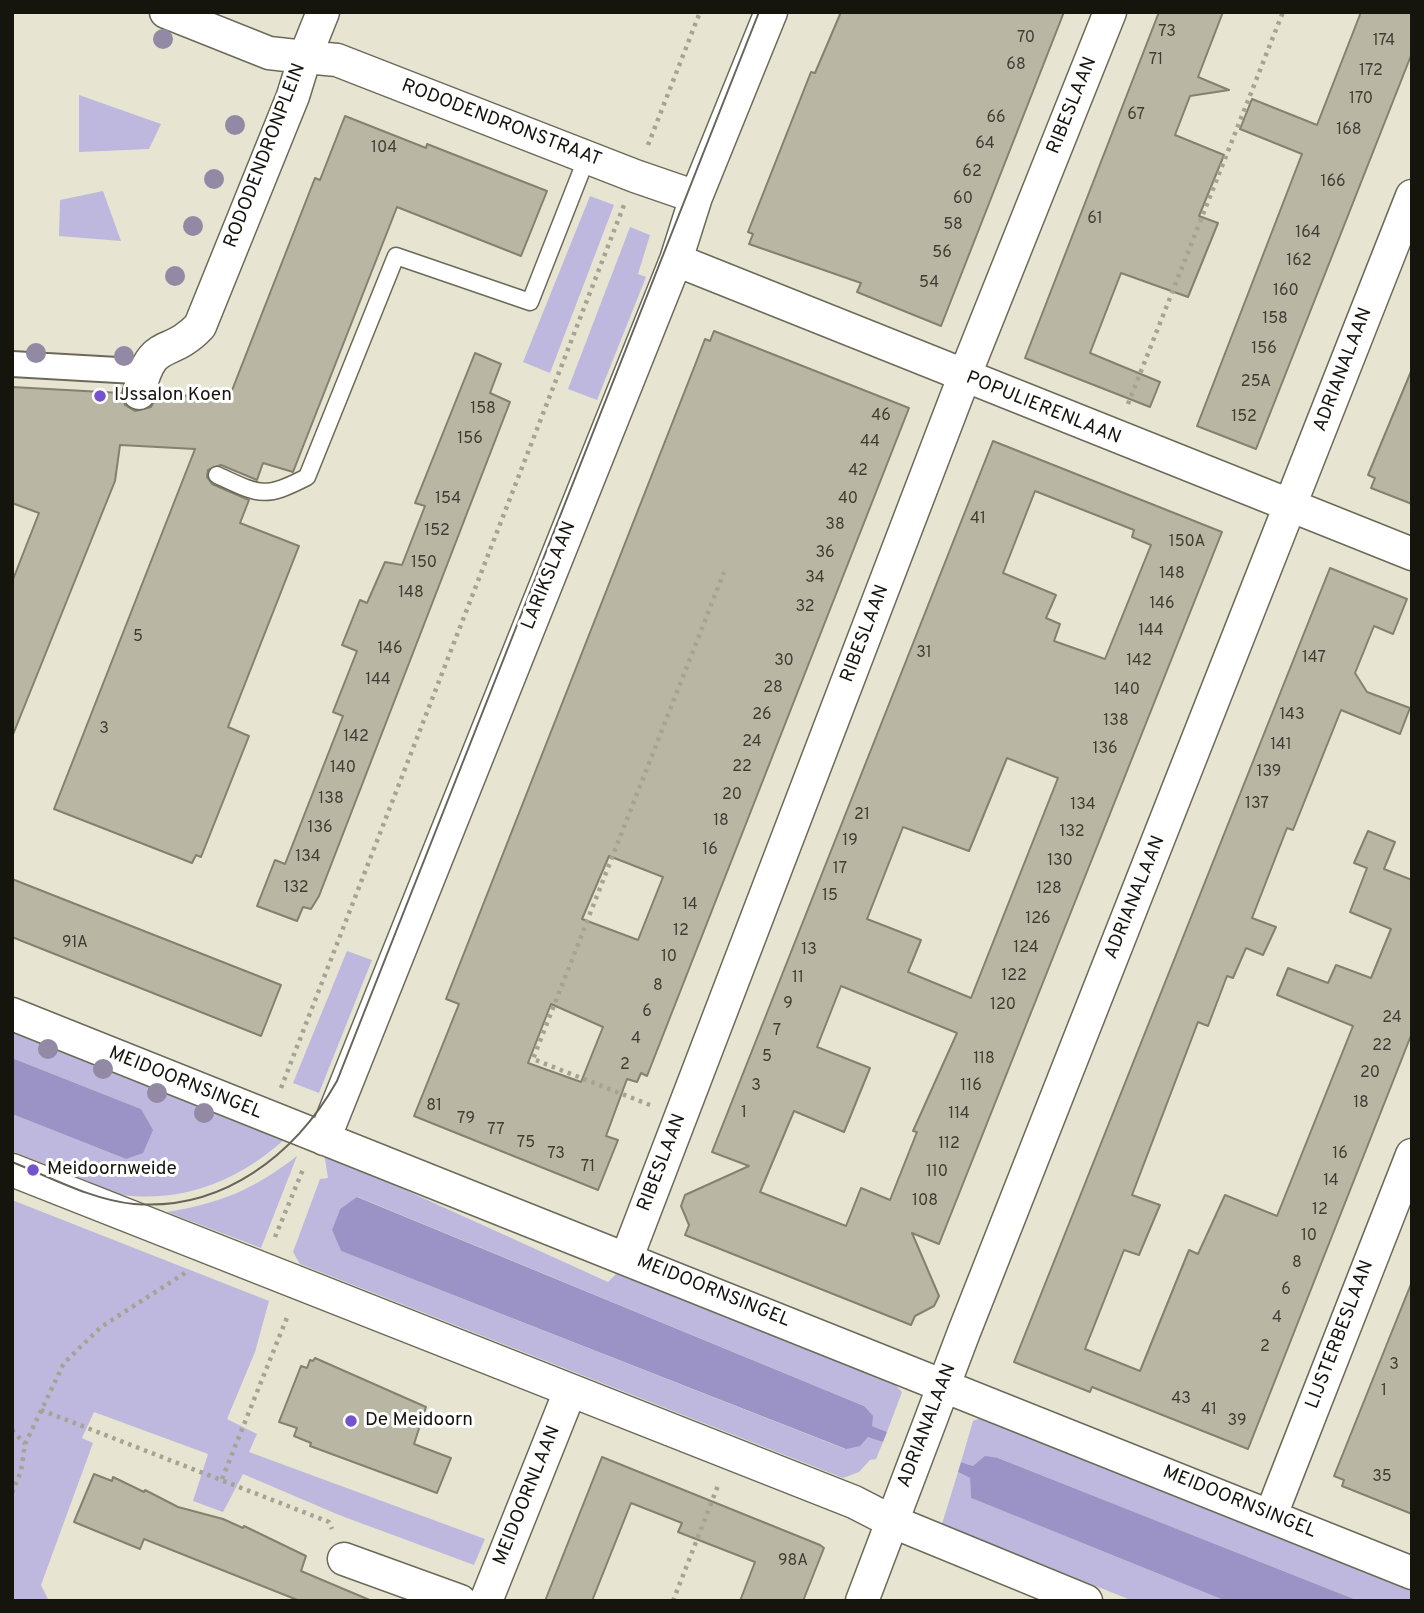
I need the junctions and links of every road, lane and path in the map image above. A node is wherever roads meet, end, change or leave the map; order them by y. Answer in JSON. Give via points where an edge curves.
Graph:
{"nodes":[{"id":1,"x":166,"y":12,"type":"edge"},
{"id":2,"x":323,"y":12,"type":"edge"},
{"id":3,"x":700,"y":12,"type":"edge"},
{"id":4,"x":771,"y":12,"type":"edge"},
{"id":5,"x":1110,"y":12,"type":"edge"},
{"id":6,"x":1283,"y":12,"type":"edge"},
{"id":7,"x":305,"y":57,"type":"junction"},
{"id":8,"x":587,"y":157,"type":"junction"},
{"id":9,"x":635,"y":176,"type":"junction"},
{"id":10,"x":1412,"y":196,"type":"edge"},
{"id":11,"x":696,"y":197,"type":"junction"},
{"id":12,"x":676,"y":260,"type":"junction"},
{"id":13,"x":12,"y":364,"type":"edge"},
{"id":14,"x":964,"y":377,"type":"junction"},
{"id":15,"x":142,"y":380,"type":"joint"},
{"id":16,"x":1115,"y":438,"type":"junction"},
{"id":17,"x":217,"y":475,"type":"dead end"},
{"id":18,"x":1290,"y":508,"type":"junction"},
{"id":19,"x":1412,"y":554,"type":"edge"},
{"id":20,"x":724,"y":572,"type":"dead end"},
{"id":21,"x":12,"y":1014,"type":"edge"},
{"id":22,"x":269,"y":1117,"type":"junction"},
{"id":23,"x":680,"y":1117,"type":"junction"},
{"id":24,"x":324,"y":1139,"type":"junction"},
{"id":25,"x":1412,"y":1154,"type":"edge"},
{"id":26,"x":12,"y":1170,"type":"edge"},
{"id":27,"x":218,"y":1253,"type":"junction"},
{"id":28,"x":627,"y":1257,"type":"junction"},
{"id":29,"x":261,"y":1270,"type":"junction"},
{"id":30,"x":300,"y":1285,"type":"junction"},
{"id":31,"x":945,"y":1386,"type":"junction"},
{"id":32,"x":570,"y":1391,"type":"junction"},
{"id":33,"x":41,"y":1410,"type":"junction"},
{"id":34,"x":12,"y":1430,"type":"edge"},
{"id":35,"x":25,"y":1444,"type":"junction"},
{"id":36,"x":222,"y":1479,"type":"junction"},
{"id":37,"x":719,"y":1483,"type":"dead end"},
{"id":38,"x":12,"y":1493,"type":"edge"},
{"id":39,"x":1271,"y":1514,"type":"junction"},
{"id":40,"x":891,"y":1521,"type":"junction"},
{"id":41,"x":344,"y":1559,"type":"joint"},
{"id":42,"x":1412,"y":1573,"type":"edge"},
{"id":43,"x":460,"y":1601,"type":"edge"},
{"id":44,"x":485,"y":1601,"type":"edge"},
{"id":45,"x":673,"y":1601,"type":"edge"},
{"id":46,"x":862,"y":1601,"type":"edge"},
{"id":47,"x":1086,"y":1601,"type":"edge"}],
"edges":[{"from":1,"to":7,"type":"street","name":"RODODENDRONPLEIN","via":[[269,53]]},
{"from":2,"to":7,"type":"street"},
{"from":3,"to":9,"type":"path"},
{"from":4,"to":11,"type":"street","name":"LARIKSLAAN"},
{"from":5,"to":14,"type":"street","name":"RIBESLAAN"},
{"from":6,"to":16,"type":"path"},
{"from":7,"to":8,"type":"street","name":"RODODENDRONSTRAAT","via":[[337,60]]},
{"from":7,"to":15,"type":"street","name":"RODODENDRONPLEIN","via":[[200,326],[153,355]]},
{"from":8,"to":9,"type":"street","name":"RODODENDRONSTRAAT"},
{"from":8,"to":17,"type":"lane","via":[[530,302],[396,256],[307,477],[275,493],[253,492]]},
{"from":9,"to":11,"type":"street","name":"RODODENDRONSTRAAT"},
{"from":9,"to":22,"type":"path"},
{"from":10,"to":18,"type":"street","name":"ADRIANALAAN"},
{"from":11,"to":12,"type":"street","name":"LARIKSLAAN"},
{"from":12,"to":14,"type":"street","name":"POPULIERENLAAN"},
{"from":12,"to":24,"type":"street","name":"LARIKSLAAN"},
{"from":13,"to":15,"type":"street","name":"RODODENDRONPLEIN","via":[[135,370]]},
{"from":14,"to":16,"type":"street","name":"POPULIERENLAAN"},
{"from":14,"to":23,"type":"street","name":"RIBESLAAN"},
{"from":16,"to":18,"type":"street","name":"POPULIERENLAAN"},
{"from":18,"to":19,"type":"street","name":"POPULIERENLAAN"},
{"from":18,"to":31,"type":"street","name":"ADRIANALAAN"},
{"from":20,"to":23,"type":"path","via":[[533,1059]]},
{"from":21,"to":22,"type":"street","name":"MEIDOORNSINGEL"},
{"from":22,"to":24,"type":"street","name":"MEIDOORNSINGEL"},
{"from":23,"to":28,"type":"street","name":"RIBESLAAN"},
{"from":24,"to":28,"type":"street","name":"MEIDOORNSINGEL"},
{"from":24,"to":29,"type":"path","via":[[311,1148]]},
{"from":25,"to":39,"type":"street","name":"LIJSTERBESLAAN"},
{"from":26,"to":27,"type":"street"},
{"from":27,"to":29,"type":"street"},
{"from":27,"to":33,"type":"path","via":[[101,1327],[64,1363]]},
{"from":28,"to":31,"type":"street","name":"MEIDOORNSINGEL"},
{"from":29,"to":30,"type":"street"},
{"from":30,"to":32,"type":"street"},
{"from":30,"to":36,"type":"path"},
{"from":31,"to":39,"type":"street","name":"MEIDOORNSINGEL"},
{"from":31,"to":40,"type":"street","name":"ADRIANALAAN"},
{"from":32,"to":40,"type":"street","via":[[854,1502]]},
{"from":32,"to":44,"type":"street","name":"MEIDOORNLAAN"},
{"from":33,"to":35,"type":"path"},
{"from":33,"to":36,"type":"path"},
{"from":34,"to":35,"type":"path"},
{"from":35,"to":38,"type":"path"},
{"from":36,"to":41,"type":"path","via":[[329,1522]]},
{"from":37,"to":45,"type":"path"},
{"from":39,"to":42,"type":"street","name":"MEIDOORNSINGEL"},
{"from":40,"to":46,"type":"street","name":"ADRIANALAAN"},
{"from":40,"to":47,"type":"street"},
{"from":41,"to":43,"type":"street"}]}
